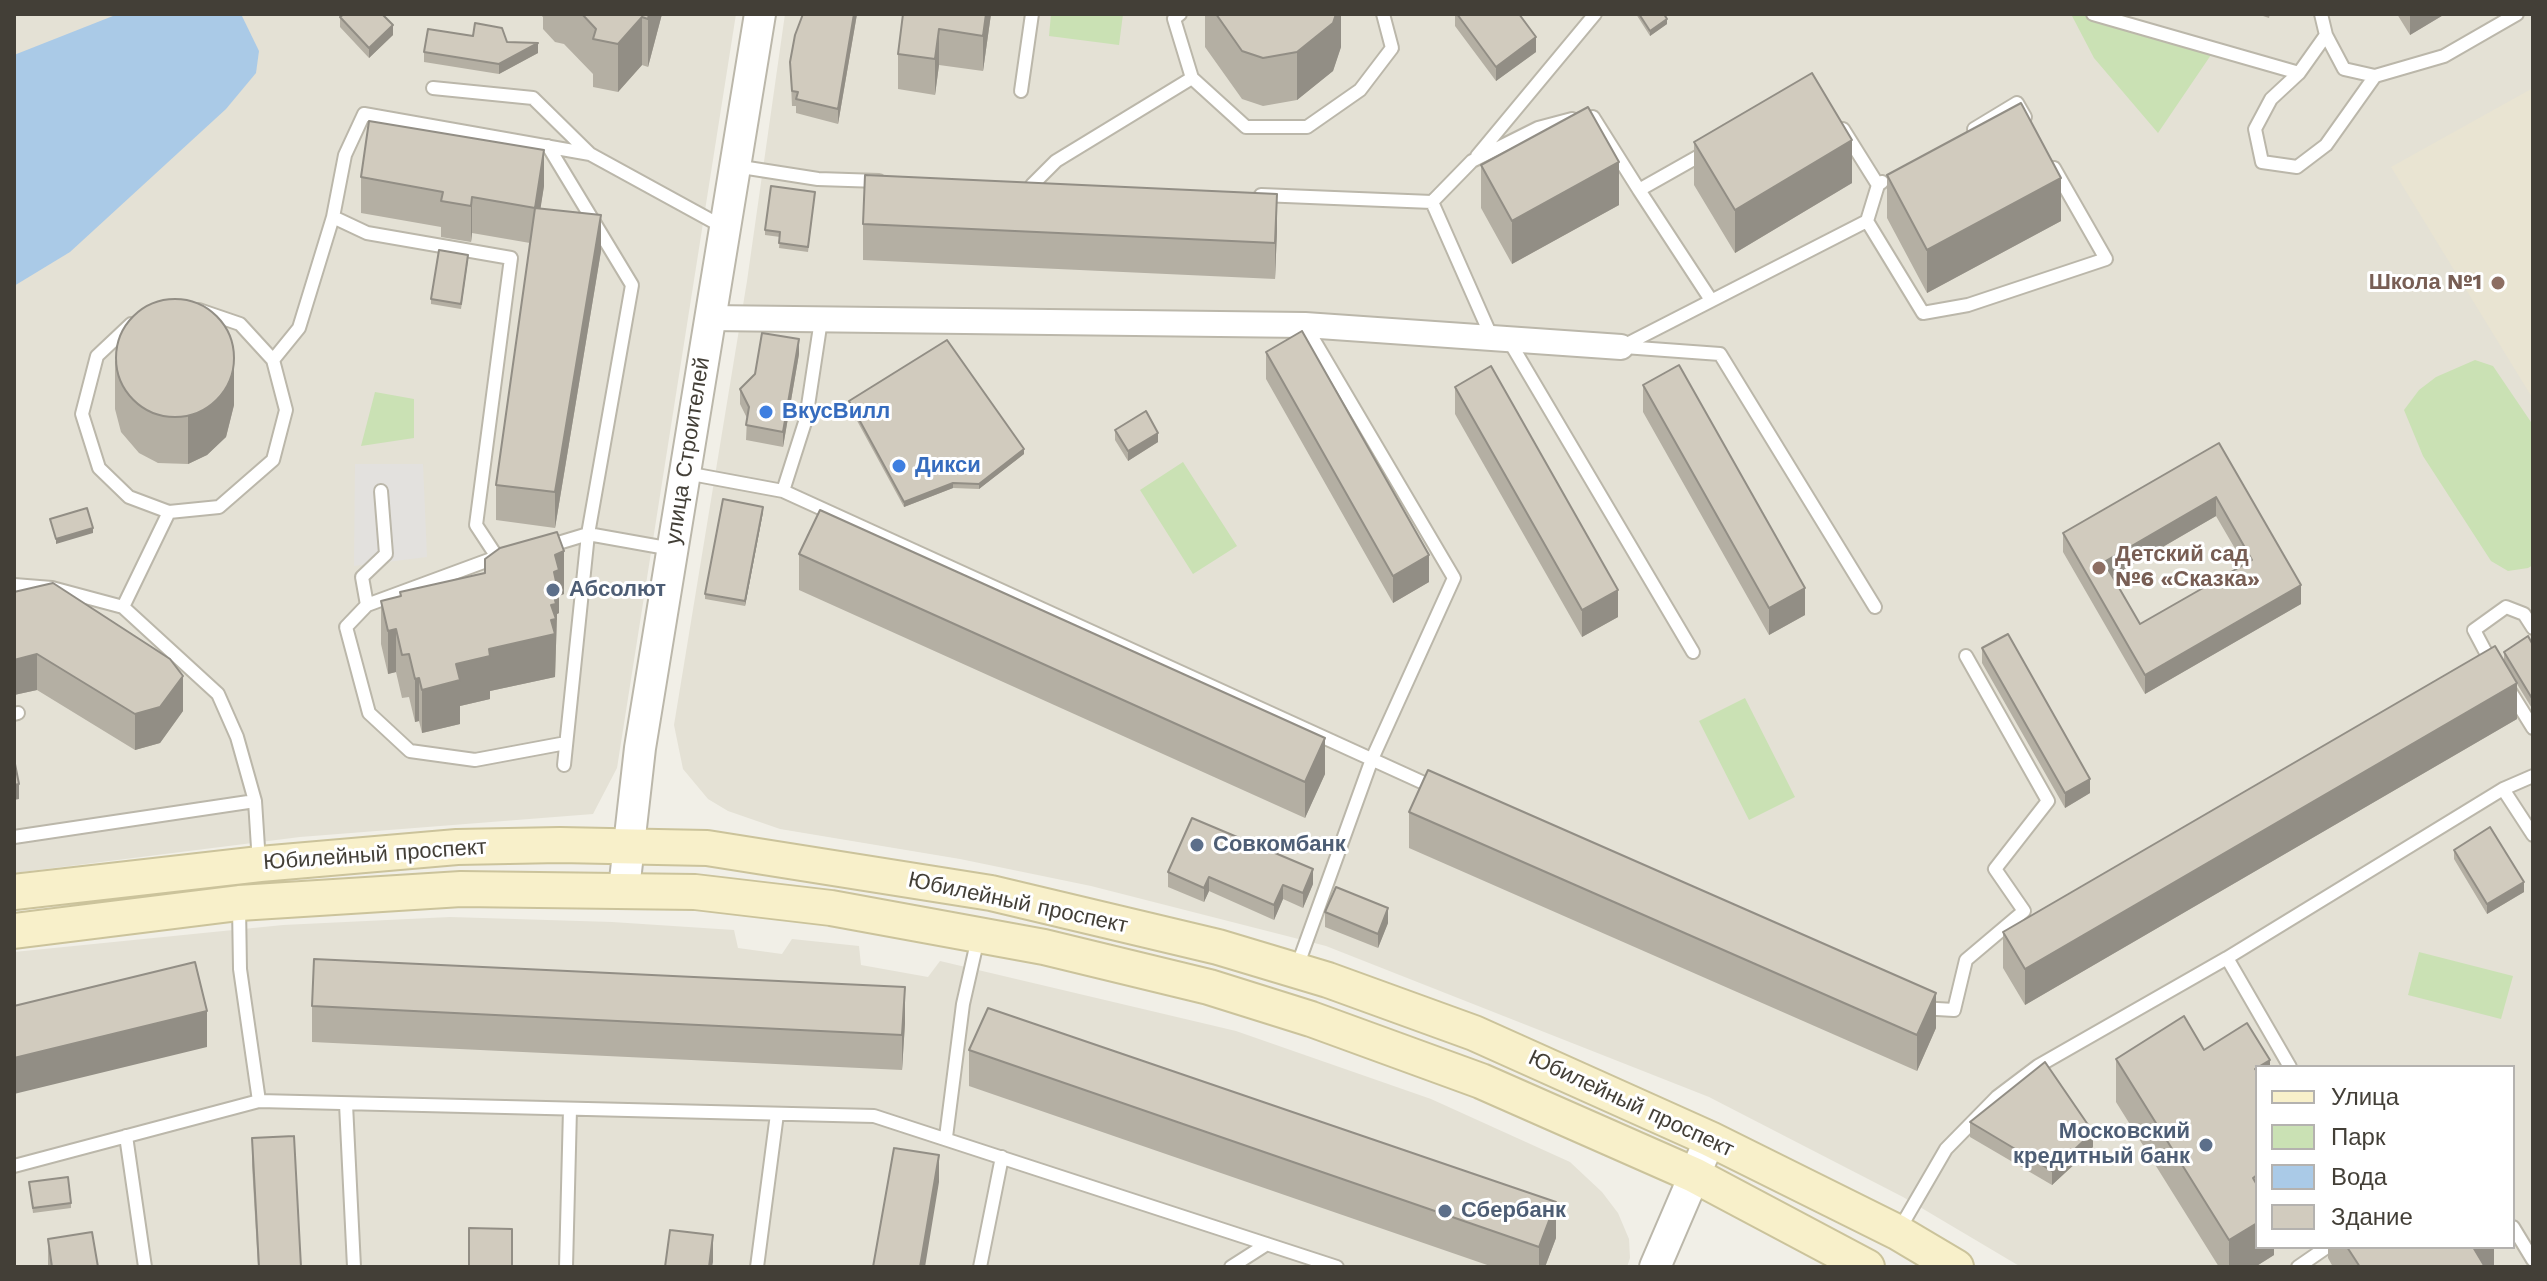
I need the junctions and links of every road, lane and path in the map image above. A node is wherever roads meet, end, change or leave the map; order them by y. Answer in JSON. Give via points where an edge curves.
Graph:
{"nodes":[{"id":1,"x":760,"y":14,"type":"edge"},
{"id":2,"x":1032,"y":14,"type":"edge"},
{"id":3,"x":1180,"y":14,"type":"edge"},
{"id":4,"x":1383,"y":14,"type":"edge"},
{"id":5,"x":1595,"y":14,"type":"edge"},
{"id":6,"x":2093,"y":14,"type":"edge"},
{"id":7,"x":2321,"y":14,"type":"edge"},
{"id":8,"x":2517,"y":14,"type":"edge"},
{"id":9,"x":2326,"y":35,"type":"junction"},
{"id":10,"x":2299,"y":73,"type":"junction"},
{"id":11,"x":2375,"y":76,"type":"junction"},
{"id":12,"x":1192,"y":78,"type":"junction"},
{"id":13,"x":433,"y":88,"type":"dead end"},
{"id":14,"x":1021,"y":91,"type":"dead end"},
{"id":15,"x":1839,"y":123,"type":"edge"},
{"id":16,"x":2032,"y":129,"type":"edge"},
{"id":17,"x":1966,"y":133,"type":"edge"},
{"id":18,"x":1724,"y":141,"type":"edge"},
{"id":19,"x":548,"y":146,"type":"junction"},
{"id":20,"x":590,"y":154,"type":"junction"},
{"id":21,"x":2047,"y":155,"type":"edge"},
{"id":22,"x":1472,"y":161,"type":"junction"},
{"id":23,"x":735,"y":166,"type":"junction"},
{"id":24,"x":1890,"y":177,"type":"edge"},
{"id":25,"x":898,"y":181,"type":"edge"},
{"id":26,"x":1017,"y":185,"type":"edge"},
{"id":27,"x":1032,"y":185,"type":"junction"},
{"id":28,"x":1878,"y":185,"type":"junction"},
{"id":29,"x":1047,"y":186,"type":"edge"},
{"id":30,"x":1639,"y":190,"type":"junction"},
{"id":31,"x":1248,"y":194,"type":"edge"},
{"id":32,"x":1432,"y":202,"type":"junction"},
{"id":33,"x":333,"y":217,"type":"junction"},
{"id":34,"x":1867,"y":221,"type":"junction"},
{"id":35,"x":725,"y":228,"type":"junction"},
{"id":36,"x":1711,"y":300,"type":"junction"},
{"id":37,"x":189,"y":311,"type":"edge"},
{"id":38,"x":149,"y":317,"type":"edge"},
{"id":39,"x":709,"y":318,"type":"junction"},
{"id":40,"x":821,"y":320,"type":"junction"},
{"id":41,"x":1305,"y":325,"type":"junction"},
{"id":42,"x":1500,"y":338,"type":"junction"},
{"id":43,"x":1621,"y":347,"type":"junction"},
{"id":44,"x":273,"y":360,"type":"junction"},
{"id":45,"x":686,"y":473,"type":"junction"},
{"id":46,"x":381,"y":491,"type":"dead end"},
{"id":47,"x":783,"y":491,"type":"junction"},
{"id":48,"x":169,"y":512,"type":"junction"},
{"id":49,"x":588,"y":534,"type":"junction"},
{"id":50,"x":673,"y":549,"type":"junction"},
{"id":51,"x":497,"y":557,"type":"junction"},
{"id":52,"x":14,"y":585,"type":"edge"},
{"id":53,"x":367,"y":605,"type":"junction"},
{"id":54,"x":123,"y":607,"type":"junction"},
{"id":55,"x":1875,"y":607,"type":"dead end"},
{"id":56,"x":2533,"y":628,"type":"edge"},
{"id":57,"x":1693,"y":652,"type":"dead end"},
{"id":58,"x":1966,"y":656,"type":"dead end"},
{"id":59,"x":2533,"y":728,"type":"edge"},
{"id":60,"x":566,"y":743,"type":"junction"},
{"id":61,"x":1372,"y":759,"type":"junction"},
{"id":62,"x":564,"y":765,"type":"dead end"},
{"id":63,"x":2533,"y":776,"type":"edge"},
{"id":64,"x":2503,"y":789,"type":"junction"},
{"id":65,"x":1446,"y":793,"type":"edge"},
{"id":66,"x":255,"y":801,"type":"junction"},
{"id":67,"x":2533,"y":835,"type":"edge"},
{"id":68,"x":14,"y":837,"type":"edge"},
{"id":69,"x":628,"y":847,"type":"junction"},
{"id":70,"x":260,"y":864,"type":"junction"},
{"id":71,"x":624,"y":889,"type":"junction"},
{"id":72,"x":14,"y":892,"type":"edge"},
{"id":73,"x":239,"y":903,"type":"junction"},
{"id":74,"x":14,"y":931,"type":"edge"},
{"id":75,"x":978,"y":935,"type":"junction"},
{"id":76,"x":2227,"y":958,"type":"junction"},
{"id":77,"x":1295,"y":970,"type":"junction"},
{"id":78,"x":1910,"y":1004,"type":"edge"},
{"id":79,"x":2289,"y":1065,"type":"edge"},
{"id":80,"x":259,"y":1101,"type":"junction"},
{"id":81,"x":346,"y":1104,"type":"junction"},
{"id":82,"x":570,"y":1109,"type":"junction"},
{"id":83,"x":777,"y":1114,"type":"junction"},
{"id":84,"x":126,"y":1136,"type":"junction"},
{"id":85,"x":946,"y":1137,"type":"junction"},
{"id":86,"x":1710,"y":1139,"type":"junction"},
{"id":87,"x":1002,"y":1157,"type":"junction"},
{"id":88,"x":14,"y":1166,"type":"edge"},
{"id":89,"x":1694,"y":1175,"type":"junction"},
{"id":90,"x":2515,"y":1230,"type":"edge"},
{"id":91,"x":1897,"y":1232,"type":"junction"},
{"id":92,"x":1267,"y":1244,"type":"junction"},
{"id":93,"x":2324,"y":1249,"type":"edge"},
{"id":94,"x":2533,"y":1260,"type":"edge"},
{"id":95,"x":145,"y":1267,"type":"edge"},
{"id":96,"x":354,"y":1267,"type":"edge"},
{"id":97,"x":566,"y":1267,"type":"edge"},
{"id":98,"x":757,"y":1267,"type":"edge"},
{"id":99,"x":980,"y":1267,"type":"edge"},
{"id":100,"x":1231,"y":1267,"type":"edge"},
{"id":101,"x":1337,"y":1267,"type":"edge"},
{"id":102,"x":1655,"y":1267,"type":"edge"},
{"id":103,"x":1867,"y":1267,"type":"edge"},
{"id":104,"x":1956,"y":1267,"type":"edge"},
{"id":105,"x":2298,"y":1267,"type":"edge"}],
"edges":[{"from":1,"to":23,"type":"street","name":"улица Строителей"},
{"from":2,"to":14,"type":"lane"},
{"from":3,"to":12,"type":"lane","via":[[1174,19]]},
{"from":4,"to":12,"type":"lane","via":[[1392,48],[1360,90],[1307,127],[1246,127]]},
{"from":5,"to":22,"type":"lane"},
{"from":6,"to":10,"type":"lane"},
{"from":7,"to":9,"type":"lane"},
{"from":8,"to":11,"type":"lane","via":[[2444,56]]},
{"from":9,"to":10,"type":"lane"},
{"from":9,"to":11,"type":"lane","via":[[2344,69]]},
{"from":10,"to":11,"type":"lane","via":[[2271,99],[2255,129],[2262,162],[2297,167],[2316,153]]},
{"from":12,"to":27,"type":"lane","via":[[1056,161]]},
{"from":13,"to":20,"type":"lane","via":[[533,98]]},
{"from":15,"to":28,"type":"lane"},
{"from":16,"to":17,"type":"lane","via":[[2017,103]]},
{"from":18,"to":30,"type":"lane"},
{"from":19,"to":20,"type":"lane"},
{"from":19,"to":33,"type":"lane","via":[[364,114],[345,155]]},
{"from":19,"to":49,"type":"lane","via":[[632,285]]},
{"from":20,"to":35,"type":"lane"},
{"from":21,"to":34,"type":"lane","via":[[2106,259],[1968,305],[1923,313]]},
{"from":22,"to":30,"type":"lane","via":[[1538,128],[1591,114]]},
{"from":22,"to":32,"type":"lane"},
{"from":23,"to":25,"type":"lane","via":[[818,179]]},
{"from":23,"to":35,"type":"street","name":"улица Строителей"},
{"from":24,"to":28,"type":"lane"},
{"from":26,"to":27,"type":"lane"},
{"from":27,"to":29,"type":"lane"},
{"from":28,"to":34,"type":"lane"},
{"from":30,"to":36,"type":"lane"},
{"from":31,"to":32,"type":"lane"},
{"from":32,"to":42,"type":"lane"},
{"from":33,"to":44,"type":"lane","via":[[299,328]]},
{"from":33,"to":51,"type":"lane","via":[[367,233],[511,258],[476,525]]},
{"from":34,"to":36,"type":"lane"},
{"from":35,"to":39,"type":"street","name":"улица Строителей"},
{"from":36,"to":43,"type":"lane"},
{"from":37,"to":44,"type":"lane","via":[[202,309],[240,324]]},
{"from":38,"to":48,"type":"lane","via":[[136,319],[97,356],[82,414],[99,468],[129,497]]},
{"from":39,"to":40,"type":"street"},
{"from":39,"to":45,"type":"street","name":"улица Строителей"},
{"from":40,"to":41,"type":"street"},
{"from":40,"to":47,"type":"lane","via":[[806,419]]},
{"from":41,"to":42,"type":"street"},
{"from":41,"to":61,"type":"lane","via":[[1454,578]]},
{"from":42,"to":43,"type":"street"},
{"from":42,"to":57,"type":"lane"},
{"from":43,"to":55,"type":"lane","via":[[1720,354]]},
{"from":44,"to":48,"type":"lane","via":[[286,410],[273,460],[219,507]]},
{"from":45,"to":47,"type":"lane"},
{"from":45,"to":50,"type":"street","name":"улица Строителей"},
{"from":46,"to":53,"type":"lane","via":[[386,554],[362,577]]},
{"from":47,"to":61,"type":"lane"},
{"from":48,"to":54,"type":"lane"},
{"from":49,"to":50,"type":"lane"},
{"from":49,"to":51,"type":"lane"},
{"from":49,"to":60,"type":"lane"},
{"from":50,"to":69,"type":"street","name":"улица Строителей"},
{"from":51,"to":53,"type":"lane"},
{"from":52,"to":54,"type":"lane","via":[[52,588]]},
{"from":53,"to":60,"type":"lane","via":[[346,627],[369,713],[410,751],[475,760]]},
{"from":54,"to":66,"type":"lane","via":[[218,694]]},
{"from":56,"to":59,"type":"lane","via":[[2524,614],[2506,607],[2474,630]]},
{"from":58,"to":78,"type":"lane","via":[[2048,801],[1995,869],[2024,911],[1966,960],[1954,1010]]},
{"from":60,"to":62,"type":"lane"},
{"from":61,"to":65,"type":"lane"},
{"from":61,"to":77,"type":"lane"},
{"from":63,"to":64,"type":"lane"},
{"from":64,"to":67,"type":"lane"},
{"from":64,"to":76,"type":"lane"},
{"from":66,"to":68,"type":"lane"},
{"from":66,"to":70,"type":"lane"},
{"from":69,"to":70,"type":"main road","name":"Юбилейный проспект","via":[[457,847]]},
{"from":69,"to":71,"type":"street","name":"улица Строителей"},
{"from":69,"to":77,"type":"main road","name":"Юбилейный проспект","via":[[707,848],[991,893]]},
{"from":70,"to":72,"type":"main road","name":"Юбилейный проспект"},
{"from":71,"to":73,"type":"main road","name":"Юбилейный проспект","via":[[461,889]]},
{"from":71,"to":75,"type":"main road","name":"Юбилейный проспект","via":[[831,908]]},
{"from":73,"to":74,"type":"main road","name":"Юбилейный проспект"},
{"from":73,"to":80,"type":"lane","via":[[240,969]]},
{"from":75,"to":85,"type":"lane","via":[[963,1004]]},
{"from":75,"to":89,"type":"main road","name":"Юбилейный проспект","via":[[1209,987],[1311,1019],[1481,1081]]},
{"from":76,"to":79,"type":"lane"},
{"from":76,"to":91,"type":"lane","via":[[2038,1066],[1997,1097],[1946,1149]]},
{"from":77,"to":86,"type":"main road","name":"Юбилейный проспект","via":[[1474,1033]]},
{"from":80,"to":81,"type":"lane"},
{"from":80,"to":84,"type":"lane"},
{"from":81,"to":82,"type":"lane"},
{"from":81,"to":96,"type":"lane"},
{"from":82,"to":83,"type":"lane"},
{"from":82,"to":97,"type":"lane"},
{"from":83,"to":85,"type":"lane","via":[[874,1116]]},
{"from":83,"to":98,"type":"lane"},
{"from":84,"to":88,"type":"lane"},
{"from":84,"to":95,"type":"lane"},
{"from":85,"to":87,"type":"lane"},
{"from":86,"to":89,"type":"street"},
{"from":86,"to":91,"type":"main road","name":"Юбилейный проспект"},
{"from":87,"to":92,"type":"lane"},
{"from":87,"to":99,"type":"lane"},
{"from":89,"to":102,"type":"street"},
{"from":89,"to":103,"type":"main road","name":"Юбилейный проспект"},
{"from":90,"to":94,"type":"lane"},
{"from":91,"to":104,"type":"main road","name":"Юбилейный проспект"},
{"from":92,"to":100,"type":"lane"},
{"from":92,"to":101,"type":"lane"},
{"from":93,"to":105,"type":"lane"}]}
